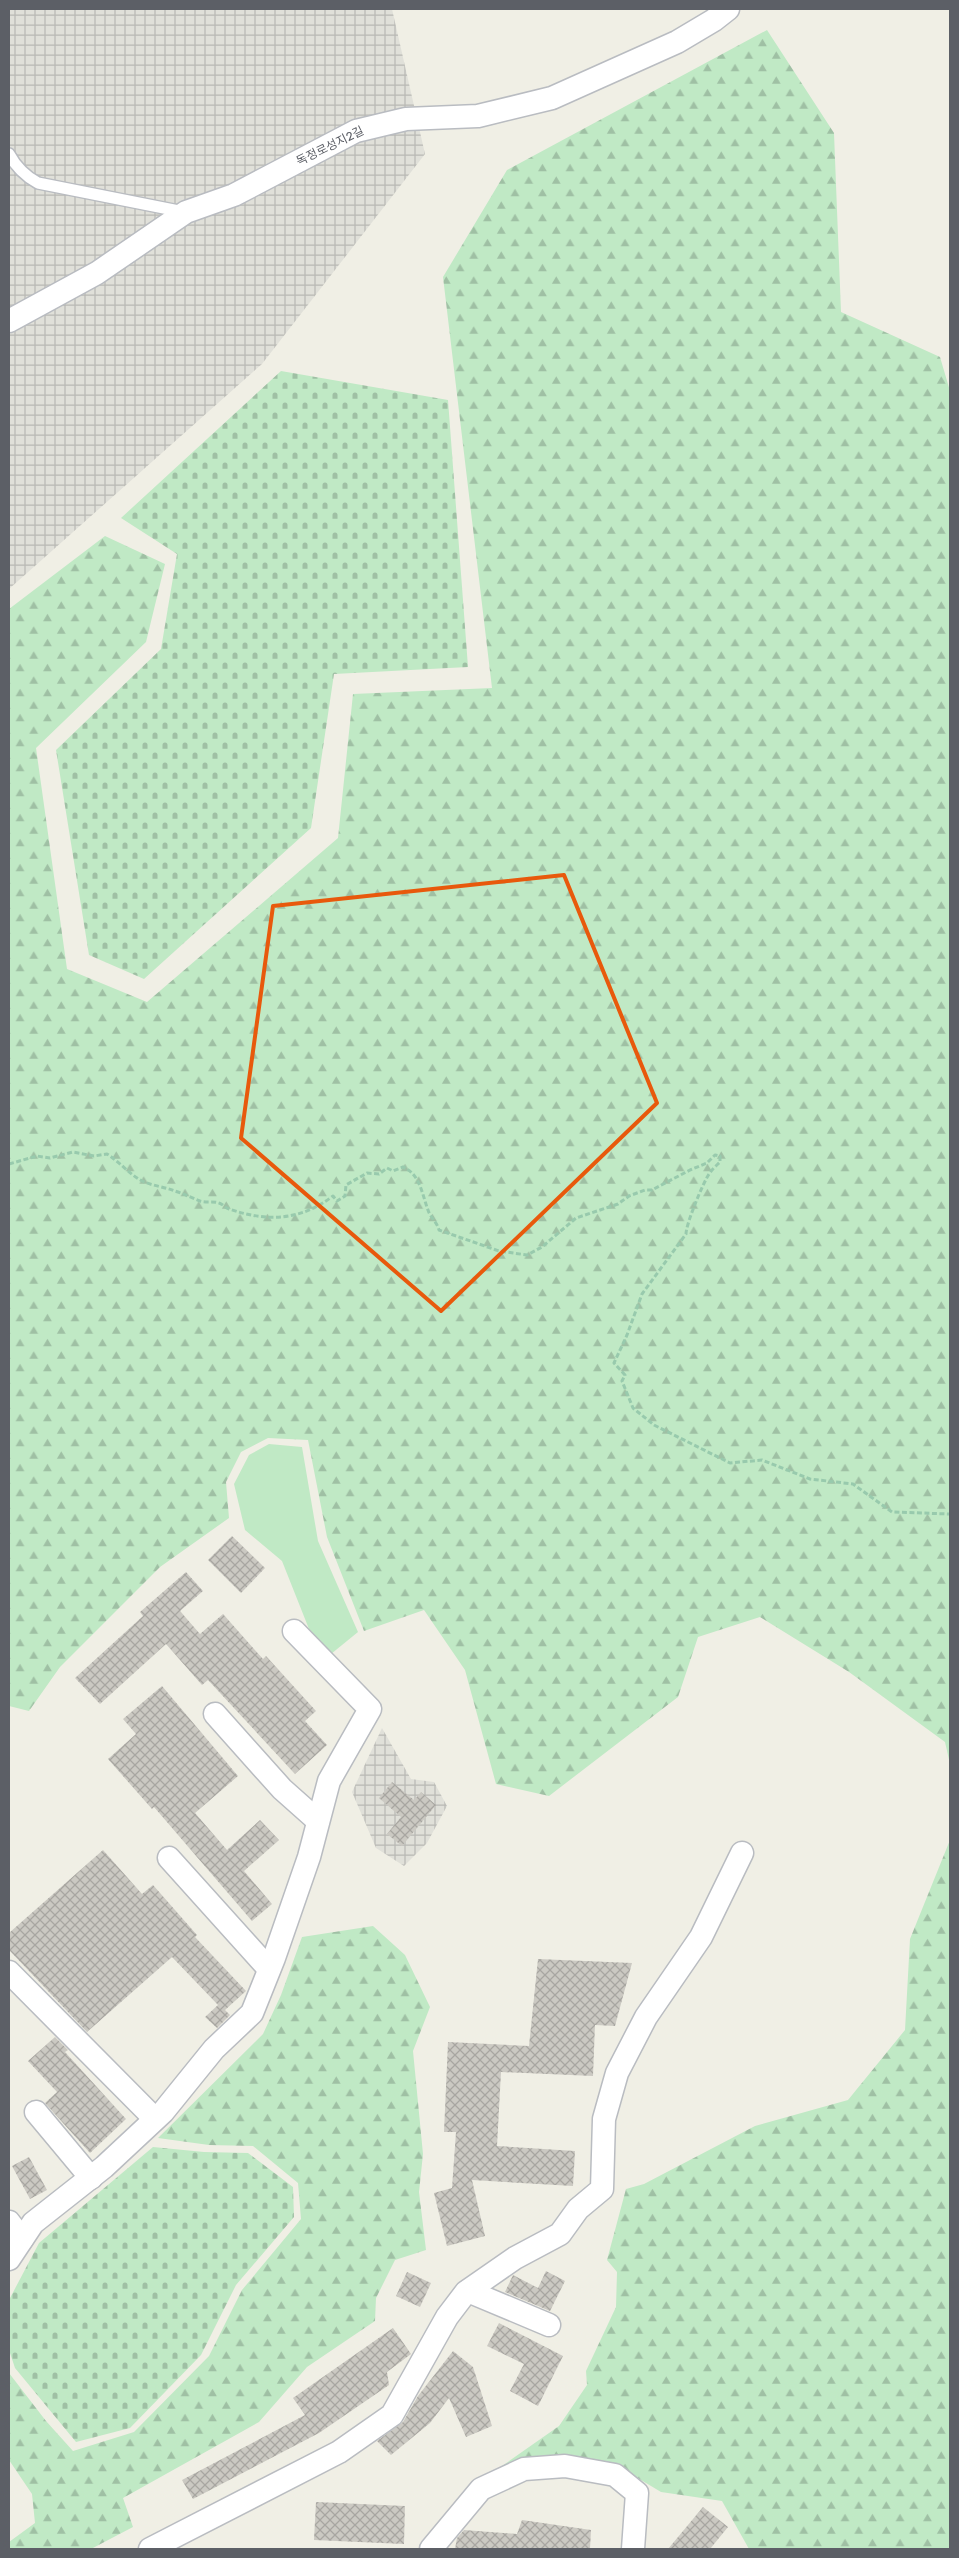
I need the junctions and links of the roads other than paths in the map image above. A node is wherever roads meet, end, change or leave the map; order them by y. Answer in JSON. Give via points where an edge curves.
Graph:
{"nodes":[{"id":1,"x":728,"y":9,"type":"edge"},
{"id":2,"x":9,"y":154,"type":"edge"},
{"id":3,"x":186,"y":212,"type":"junction"},
{"id":4,"x":9,"y":321,"type":"edge"},
{"id":5,"x":294,"y":1631,"type":"dead end"},
{"id":6,"x":215,"y":1714,"type":"dead end"},
{"id":7,"x":318,"y":1821,"type":"junction"},
{"id":8,"x":742,"y":1853,"type":"dead end"},
{"id":9,"x":168,"y":1858,"type":"dead end"},
{"id":10,"x":269,"y":1969,"type":"junction"},
{"id":11,"x":9,"y":1972,"type":"edge"},
{"id":12,"x":36,"y":2112,"type":"dead end"},
{"id":13,"x":155,"y":2119,"type":"junction"},
{"id":14,"x":90,"y":2178,"type":"junction"},
{"id":15,"x":16,"y":2231,"type":"edge"},
{"id":16,"x":9,"y":2259,"type":"edge"},
{"id":17,"x":468,"y":2291,"type":"junction"},
{"id":18,"x":550,"y":2325,"type":"dead end"},
{"id":19,"x":150,"y":2549,"type":"edge"},
{"id":20,"x":431,"y":2549,"type":"edge"},
{"id":21,"x":633,"y":2549,"type":"edge"}],
"edges":[{"from":1,"to":3,"type":"street","name":"독정로성지2길","via":[[677,42],[552,98],[478,116],[406,119],[356,131],[234,195]]},
{"from":2,"to":3,"type":"lane","via":[[14,164],[38,183]]},
{"from":3,"to":4,"type":"street","name":"독정로성지2길","via":[[97,273]]},
{"from":5,"to":7,"type":"street","via":[[370,1709],[329,1781]]},
{"from":6,"to":7,"type":"street","via":[[282,1789]]},
{"from":7,"to":10,"type":"street","via":[[309,1857]]},
{"from":8,"to":17,"type":"street","via":[[701,1937],[646,2017],[616,2073],[604,2119],[602,2189],[578,2209],[560,2234],[515,2258]]},
{"from":9,"to":10,"type":"street"},
{"from":10,"to":13,"type":"street","via":[[252,2013],[214,2049]]},
{"from":11,"to":13,"type":"street"},
{"from":12,"to":14,"type":"street"},
{"from":13,"to":14,"type":"street"},
{"from":14,"to":15,"type":"street","via":[[33,2224]]},
{"from":15,"to":16,"type":"street"},
{"from":17,"to":18,"type":"street"},
{"from":17,"to":19,"type":"street","via":[[447,2316],[392,2415],[339,2452]]},
{"from":20,"to":21,"type":"street","via":[[481,2489],[524,2469],[565,2466],[615,2475],[637,2493]]}]}
